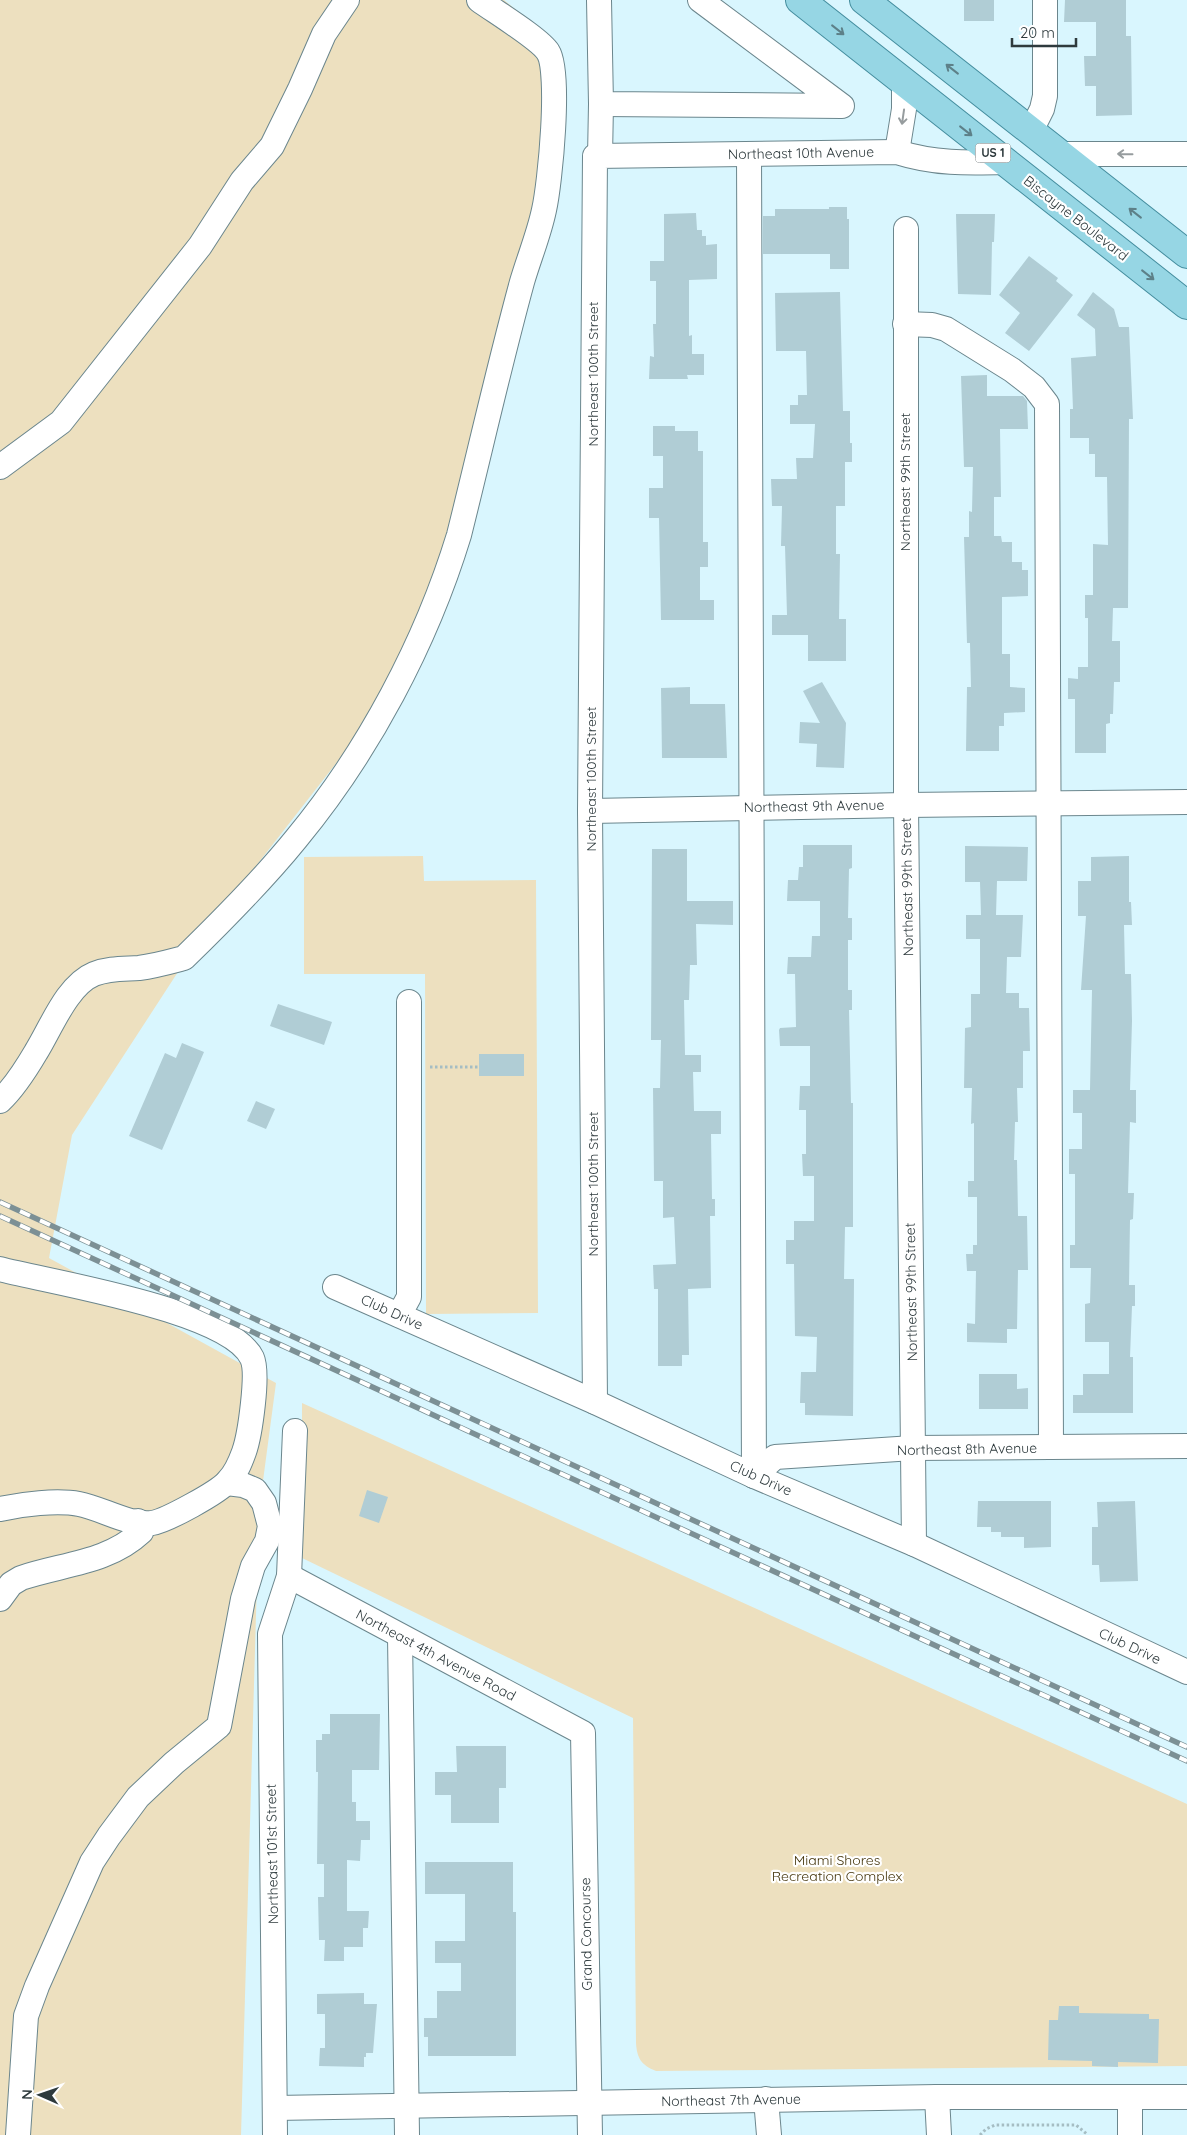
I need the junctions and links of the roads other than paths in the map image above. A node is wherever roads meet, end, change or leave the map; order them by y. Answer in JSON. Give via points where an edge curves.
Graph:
{"nodes":[{"id":1,"x":347,"y":0,"type":"edge"},
{"id":2,"x":479,"y":0,"type":"edge"},
{"id":3,"x":599,"y":0,"type":"edge"},
{"id":4,"x":700,"y":0,"type":"edge"},
{"id":5,"x":800,"y":0,"type":"edge"},
{"id":6,"x":864,"y":0,"type":"edge"},
{"id":7,"x":1045,"y":0,"type":"edge"},
{"id":8,"x":904,"y":82,"type":"junction"},
{"id":9,"x":600,"y":104,"type":"junction"},
{"id":10,"x":1031,"y":131,"type":"junction"},
{"id":11,"x":897,"y":152,"type":"junction"},
{"id":12,"x":749,"y":154,"type":"junction"},
{"id":13,"x":1060,"y":154,"type":"junction"},
{"id":14,"x":1187,"y":154,"type":"edge"},
{"id":15,"x":598,"y":157,"type":"junction"},
{"id":16,"x":1006,"y":162,"type":"junction"},
{"id":17,"x":906,"y":229,"type":"dead end"},
{"id":18,"x":1187,"y":254,"type":"edge"},
{"id":19,"x":1187,"y":305,"type":"edge"},
{"id":20,"x":905,"y":324,"type":"junction"},
{"id":21,"x":0,"y":467,"type":"edge"},
{"id":22,"x":1187,"y":802,"type":"edge"},
{"id":23,"x":906,"y":804,"type":"junction"},
{"id":24,"x":1049,"y":804,"type":"junction"},
{"id":25,"x":752,"y":808,"type":"junction"},
{"id":26,"x":590,"y":811,"type":"junction"},
{"id":27,"x":410,"y":1002,"type":"dead end"},
{"id":28,"x":0,"y":1101,"type":"edge"},
{"id":29,"x":0,"y":1269,"type":"edge"},
{"id":30,"x":335,"y":1287,"type":"dead end"},
{"id":31,"x":399,"y":1315,"type":"junction"},
{"id":32,"x":595,"y":1402,"type":"junction"},
{"id":33,"x":295,"y":1431,"type":"dead end"},
{"id":34,"x":1187,"y":1446,"type":"edge"},
{"id":35,"x":1051,"y":1447,"type":"junction"},
{"id":36,"x":913,"y":1448,"type":"junction"},
{"id":37,"x":754,"y":1476,"type":"junction"},
{"id":38,"x":227,"y":1483,"type":"junction"},
{"id":39,"x":0,"y":1509,"type":"edge"},
{"id":40,"x":138,"y":1522,"type":"junction"},
{"id":41,"x":914,"y":1544,"type":"junction"},
{"id":42,"x":289,"y":1576,"type":"junction"},
{"id":43,"x":0,"y":1599,"type":"edge"},
{"id":44,"x":400,"y":1636,"type":"junction"},
{"id":45,"x":1187,"y":1672,"type":"edge"},
{"id":46,"x":584,"y":1733,"type":"joint"},
{"id":47,"x":937,"y":2097,"type":"junction"},
{"id":48,"x":1187,"y":2097,"type":"edge"},
{"id":49,"x":1130,"y":2098,"type":"junction"},
{"id":50,"x":766,"y":2099,"type":"junction"},
{"id":51,"x":588,"y":2102,"type":"junction"},
{"id":52,"x":407,"y":2105,"type":"junction"},
{"id":53,"x":275,"y":2108,"type":"junction"},
{"id":54,"x":18,"y":2135,"type":"edge"},
{"id":55,"x":275,"y":2135,"type":"edge"},
{"id":56,"x":407,"y":2135,"type":"edge"},
{"id":57,"x":590,"y":2135,"type":"edge"},
{"id":58,"x":769,"y":2135,"type":"edge"},
{"id":59,"x":939,"y":2135,"type":"edge"},
{"id":60,"x":1130,"y":2135,"type":"edge"}],
"edges":[{"from":1,"to":21,"type":"street","via":[[324,34],[272,146],[242,181],[200,246],[61,422]]},
{"from":2,"to":28,"type":"street","via":[[548,52],[555,99],[549,169],[545,209],[522,282],[459,535],[449,569],[417,644],[386,706],[348,768],[276,862],[184,958],[141,968],[111,969],[86,978],[74,988],[35,1053]]},
{"from":3,"to":9,"type":"street","name":"Northeast 100th Street"},
{"from":4,"to":9,"type":"street","via":[[842,106]]},
{"from":5,"to":8,"type":"main road","name":"Biscayne Boulevard","number":"US 1","one_way":true},
{"from":10,"to":6,"type":"main road","one_way":true},
{"from":7,"to":10,"type":"street","via":[[1045,96]]},
{"from":8,"to":11,"type":"street","one_way":true,"via":[[904,109]]},
{"from":8,"to":16,"type":"main road","name":"Biscayne Boulevard","number":"US 1","one_way":true},
{"from":9,"to":15,"type":"street","name":"Northeast 100th Street"},
{"from":10,"to":13,"type":"main road"},
{"from":11,"to":12,"type":"street","name":"Northeast 10th Avenue"},
{"from":11,"to":16,"type":"street","name":"Northeast 10th Avenue","via":[[921,160],[947,163]]},
{"from":12,"to":15,"type":"street","name":"Northeast 10th Avenue"},
{"from":12,"to":25,"type":"street"},
{"from":14,"to":13,"type":"street","one_way":true},
{"from":18,"to":13,"type":"main road","one_way":true},
{"from":15,"to":26,"type":"street","name":"Northeast 100th Street"},
{"from":16,"to":19,"type":"main road","name":"Biscayne Boulevard","number":"US 1","one_way":true},
{"from":17,"to":20,"type":"street","name":"Northeast 99th Street"},
{"from":20,"to":23,"type":"street","name":"Northeast 99th Street"},
{"from":20,"to":24,"type":"street","via":[[932,324],[946,329],[1012,370],[1034,387],[1047,404]]},
{"from":22,"to":24,"type":"street","name":"Northeast 9th Avenue"},
{"from":23,"to":24,"type":"street","name":"Northeast 9th Avenue"},
{"from":23,"to":25,"type":"street","name":"Northeast 9th Avenue"},
{"from":23,"to":36,"type":"street","name":"Northeast 99th Street"},
{"from":24,"to":35,"type":"street"},
{"from":25,"to":26,"type":"street","name":"Northeast 9th Avenue"},
{"from":25,"to":37,"type":"street"},
{"from":26,"to":32,"type":"street","name":"Northeast 100th Street"},
{"from":27,"to":31,"type":"street","via":[[409,1297]]},
{"from":29,"to":38,"type":"street","via":[[132,1299],[200,1321],[244,1346],[252,1359],[256,1381],[245,1448],[238,1468]]},
{"from":30,"to":31,"type":"street","name":"Club Drive"},
{"from":31,"to":32,"type":"street","name":"Club Drive"},
{"from":32,"to":37,"type":"street","name":"Club Drive"},
{"from":33,"to":42,"type":"street","name":"Northeast 101st Street"},
{"from":34,"to":35,"type":"street","name":"Northeast 8th Avenue"},
{"from":35,"to":36,"type":"street","name":"Northeast 8th Avenue"},
{"from":36,"to":37,"type":"street","name":"Northeast 8th Avenue","via":[[775,1457]]},
{"from":36,"to":41,"type":"street","name":"Northeast 99th Street"},
{"from":37,"to":41,"type":"street","name":"Club Drive"},
{"from":38,"to":40,"type":"street","via":[[164,1519]]},
{"from":38,"to":54,"type":"street","via":[[255,1490],[264,1503],[270,1526],[243,1599],[219,1726],[138,1797],[92,1862],[26,2016]]},
{"from":39,"to":40,"type":"street","via":[[60,1502],[80,1504]]},
{"from":40,"to":43,"type":"street","via":[[141,1532],[128,1544],[99,1558],[21,1578],[10,1584]]},
{"from":41,"to":45,"type":"street","name":"Club Drive"},
{"from":42,"to":44,"type":"street","name":"Northeast 4th Avenue Road"},
{"from":42,"to":53,"type":"street","name":"Northeast 101st Street","via":[[270,1634]]},
{"from":44,"to":46,"type":"street","name":"Northeast 4th Avenue Road"},
{"from":44,"to":52,"type":"street"},
{"from":46,"to":51,"type":"street","name":"Grand Concourse"},
{"from":47,"to":49,"type":"street","name":"Northeast 7th Avenue"},
{"from":47,"to":50,"type":"street","name":"Northeast 7th Avenue"},
{"from":47,"to":59,"type":"street"},
{"from":48,"to":49,"type":"street","name":"Northeast 7th Avenue"},
{"from":49,"to":60,"type":"street"},
{"from":50,"to":51,"type":"street","name":"Northeast 7th Avenue"},
{"from":50,"to":58,"type":"street"},
{"from":51,"to":52,"type":"street","name":"Northeast 7th Avenue"},
{"from":51,"to":57,"type":"street","name":"Grand Concourse"},
{"from":52,"to":53,"type":"street","name":"Northeast 7th Avenue"},
{"from":52,"to":56,"type":"street"},
{"from":53,"to":55,"type":"street","name":"Northeast 101st Street"}]}
